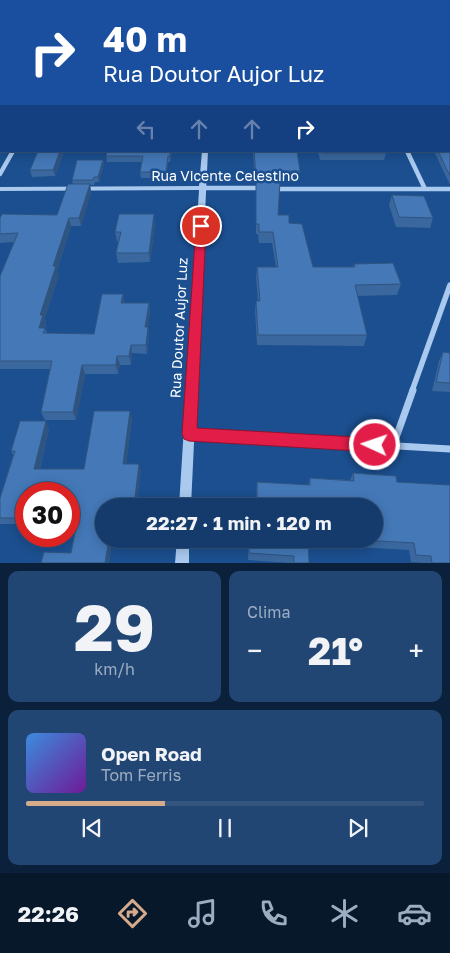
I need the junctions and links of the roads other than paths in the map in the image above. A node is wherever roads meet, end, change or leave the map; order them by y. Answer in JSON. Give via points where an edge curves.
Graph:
{"nodes":[{"id":1,"x":12,"y":152,"type":"edge"},
{"id":2,"x":205,"y":152,"type":"edge"},
{"id":3,"x":407,"y":152,"type":"edge"},
{"id":4,"x":0,"y":174,"type":"edge"},
{"id":5,"x":0,"y":188,"type":"edge"},
{"id":6,"x":203,"y":188,"type":"junction"},
{"id":7,"x":425,"y":189,"type":"junction"},
{"id":8,"x":450,"y":190,"type":"edge"},
{"id":9,"x":450,"y":287,"type":"edge"},
{"id":10,"x":189,"y":434,"type":"junction"},
{"id":11,"x":393,"y":446,"type":"junction"},
{"id":12,"x":450,"y":449,"type":"edge"},
{"id":13,"x":185,"y":498,"type":"edge"},
{"id":14,"x":183,"y":548,"type":"edge"},
{"id":15,"x":182,"y":563,"type":"edge"}],
"edges":[{"from":1,"to":4,"type":"street"},
{"from":2,"to":6,"type":"street","name":"Rua Doutor Aujor Luz"},
{"from":3,"to":7,"type":"street"},
{"from":5,"to":6,"type":"street","name":"Rua Vicente Celestino"},
{"from":6,"to":7,"type":"street","name":"Rua Vicente Celestino"},
{"from":6,"to":10,"type":"street","name":"Rua Doutor Aujor Luz"},
{"from":7,"to":8,"type":"street","name":"Rua Vicente Celestino"},
{"from":9,"to":11,"type":"street"},
{"from":10,"to":11,"type":"street"},
{"from":10,"to":13,"type":"street","name":"Rua Doutor Aujor Luz"},
{"from":11,"to":12,"type":"street"},
{"from":14,"to":15,"type":"street"}]}
